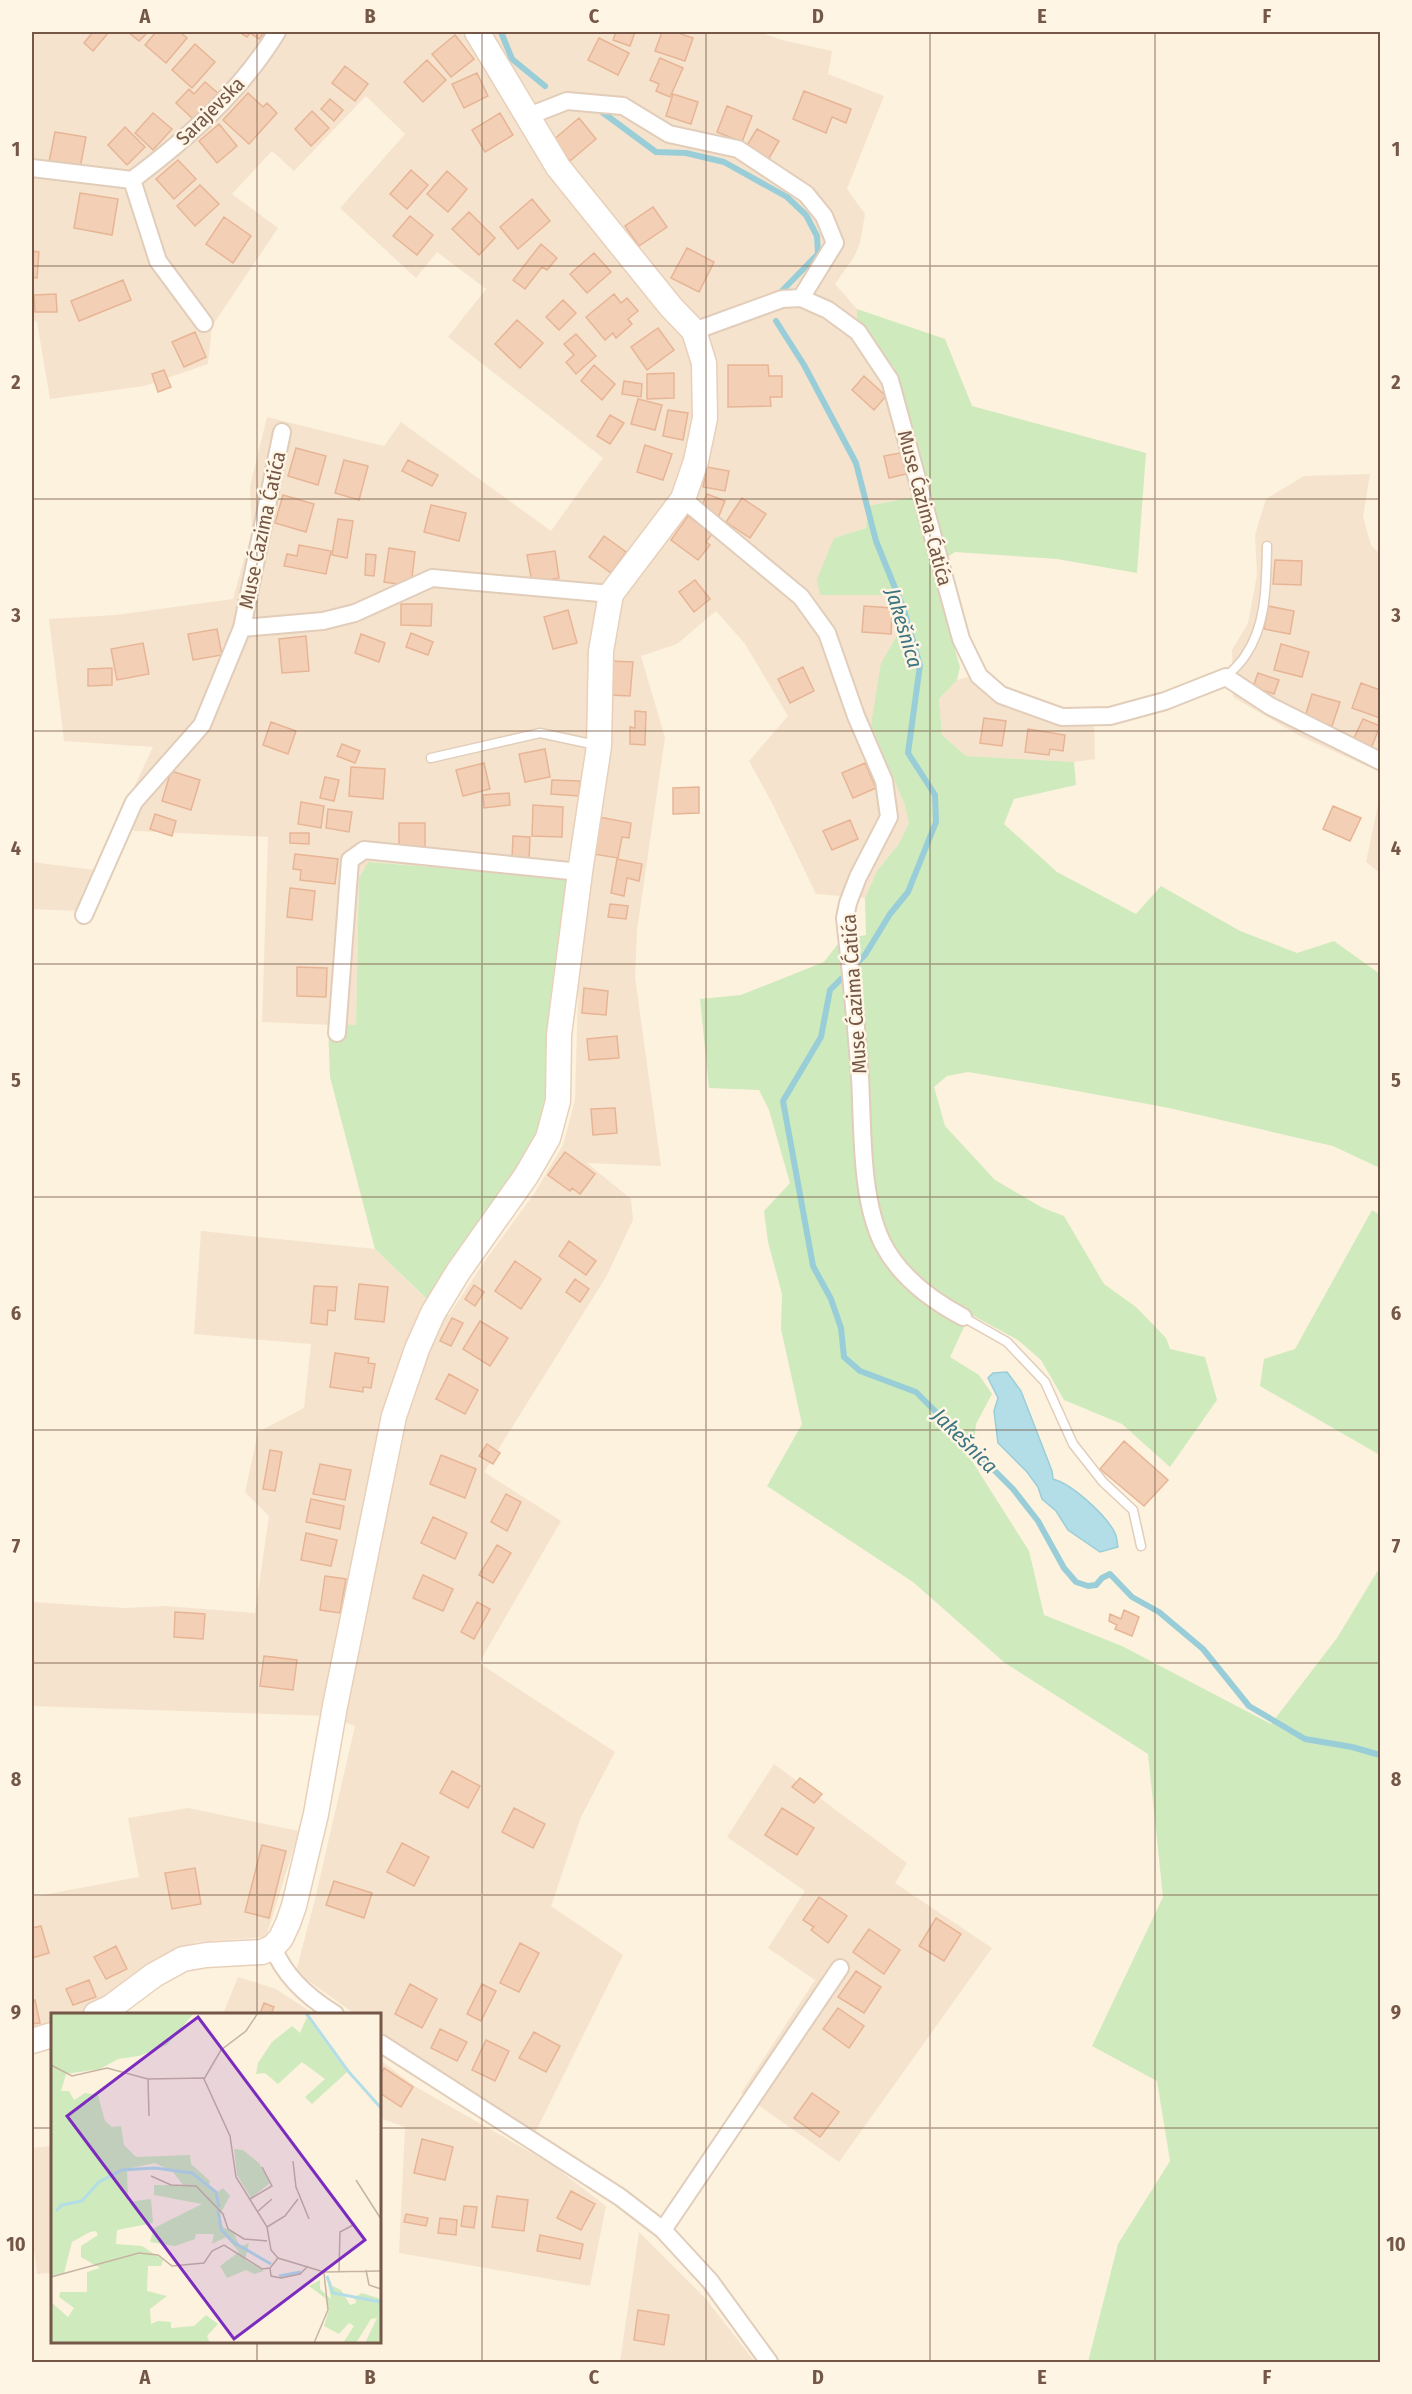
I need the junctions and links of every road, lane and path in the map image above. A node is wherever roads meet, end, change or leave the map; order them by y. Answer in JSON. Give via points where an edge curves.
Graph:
{"nodes":[{"id":1,"x":277,"y":32,"type":"edge"},
{"id":2,"x":477,"y":32,"type":"edge"},
{"id":3,"x":526,"y":117,"type":"junction"},
{"id":4,"x":32,"y":168,"type":"edge"},
{"id":5,"x":132,"y":180,"type":"junction"},
{"id":6,"x":801,"y":298,"type":"junction"},
{"id":7,"x":204,"y":323,"type":"dead end"},
{"id":8,"x":694,"y":331,"type":"junction"},
{"id":9,"x":282,"y":432,"type":"dead end"},
{"id":10,"x":683,"y":499,"type":"junction"},
{"id":11,"x":1267,"y":546,"type":"dead end"},
{"id":12,"x":611,"y":594,"type":"junction"},
{"id":13,"x":242,"y":628,"type":"junction"},
{"id":14,"x":1226,"y":677,"type":"junction"},
{"id":15,"x":599,"y":746,"type":"junction"},
{"id":16,"x":431,"y":758,"type":"dead end"},
{"id":17,"x":1380,"y":761,"type":"edge"},
{"id":18,"x":580,"y":872,"type":"junction"},
{"id":19,"x":84,"y":915,"type":"dead end"},
{"id":20,"x":337,"y":1033,"type":"dead end"},
{"id":21,"x":963,"y":1317,"type":"joint"},
{"id":22,"x":1141,"y":1546,"type":"dead end"},
{"id":23,"x":273,"y":1947,"type":"junction"},
{"id":24,"x":840,"y":1968,"type":"dead end"},
{"id":25,"x":98,"y":2013,"type":"edge"},
{"id":26,"x":334,"y":2013,"type":"edge"},
{"id":27,"x":51,"y":2035,"type":"edge"},
{"id":28,"x":32,"y":2041,"type":"edge"},
{"id":29,"x":381,"y":2044,"type":"edge"},
{"id":30,"x":663,"y":2230,"type":"junction"},
{"id":31,"x":769,"y":2362,"type":"edge"}],
"edges":[{"from":1,"to":5,"type":"street","name":"Sarajevska","via":[[232,93]]},
{"from":2,"to":3,"type":"street"},
{"from":3,"to":6,"type":"street","via":[[567,101],[623,106],[669,134],[738,149],[778,173],[806,194],[824,216],[835,243]]},
{"from":3,"to":8,"type":"street","via":[[558,167]]},
{"from":4,"to":5,"type":"street"},
{"from":5,"to":7,"type":"street","via":[[158,261]]},
{"from":6,"to":8,"type":"street","via":[[782,299]]},
{"from":6,"to":14,"type":"street","name":"Muse Ćazima Ćatića","via":[[828,310],[858,332],[890,380],[961,639],[979,676],[1001,695],[1062,717],[1110,716]]},
{"from":8,"to":10,"type":"street","via":[[704,363],[705,418]]},
{"from":9,"to":13,"type":"street","name":"Muse Ćazima Ćatića"},
{"from":10,"to":12,"type":"street"},
{"from":10,"to":21,"type":"street","name":"Muse Ćazima Ćatića","via":[[801,597],[827,633],[884,782],[889,817],[858,877],[845,918],[869,1204],[883,1244],[904,1274],[937,1303]]},
{"from":11,"to":14,"type":"lane","via":[[1266,587],[1258,631],[1245,657]]},
{"from":12,"to":13,"type":"street","name":"Muse Ćazima Ćatića","via":[[432,578],[355,613],[323,621]]},
{"from":12,"to":15,"type":"street","via":[[601,651]]},
{"from":13,"to":19,"type":"street","name":"Muse Ćazima Ćatića","via":[[202,724],[134,802]]},
{"from":14,"to":17,"type":"street","via":[[1270,706]]},
{"from":15,"to":16,"type":"lane","via":[[540,733]]},
{"from":15,"to":18,"type":"street"},
{"from":18,"to":20,"type":"street","via":[[364,850],[350,860]]},
{"from":18,"to":23,"type":"street","via":[[560,1035],[558,1101],[548,1138],[433,1313],[394,1416],[316,1814],[294,1906],[281,1938]]},
{"from":21,"to":22,"type":"lane","via":[[1007,1342],[1046,1382],[1073,1444],[1103,1482],[1134,1510]]},
{"from":23,"to":25,"type":"street","via":[[262,1953],[183,1959]]},
{"from":23,"to":26,"type":"street","via":[[293,1980]]},
{"from":24,"to":30,"type":"street"},
{"from":27,"to":28,"type":"street"},
{"from":29,"to":30,"type":"street","via":[[620,2197]]},
{"from":30,"to":31,"type":"street","via":[[710,2281]]}]}
